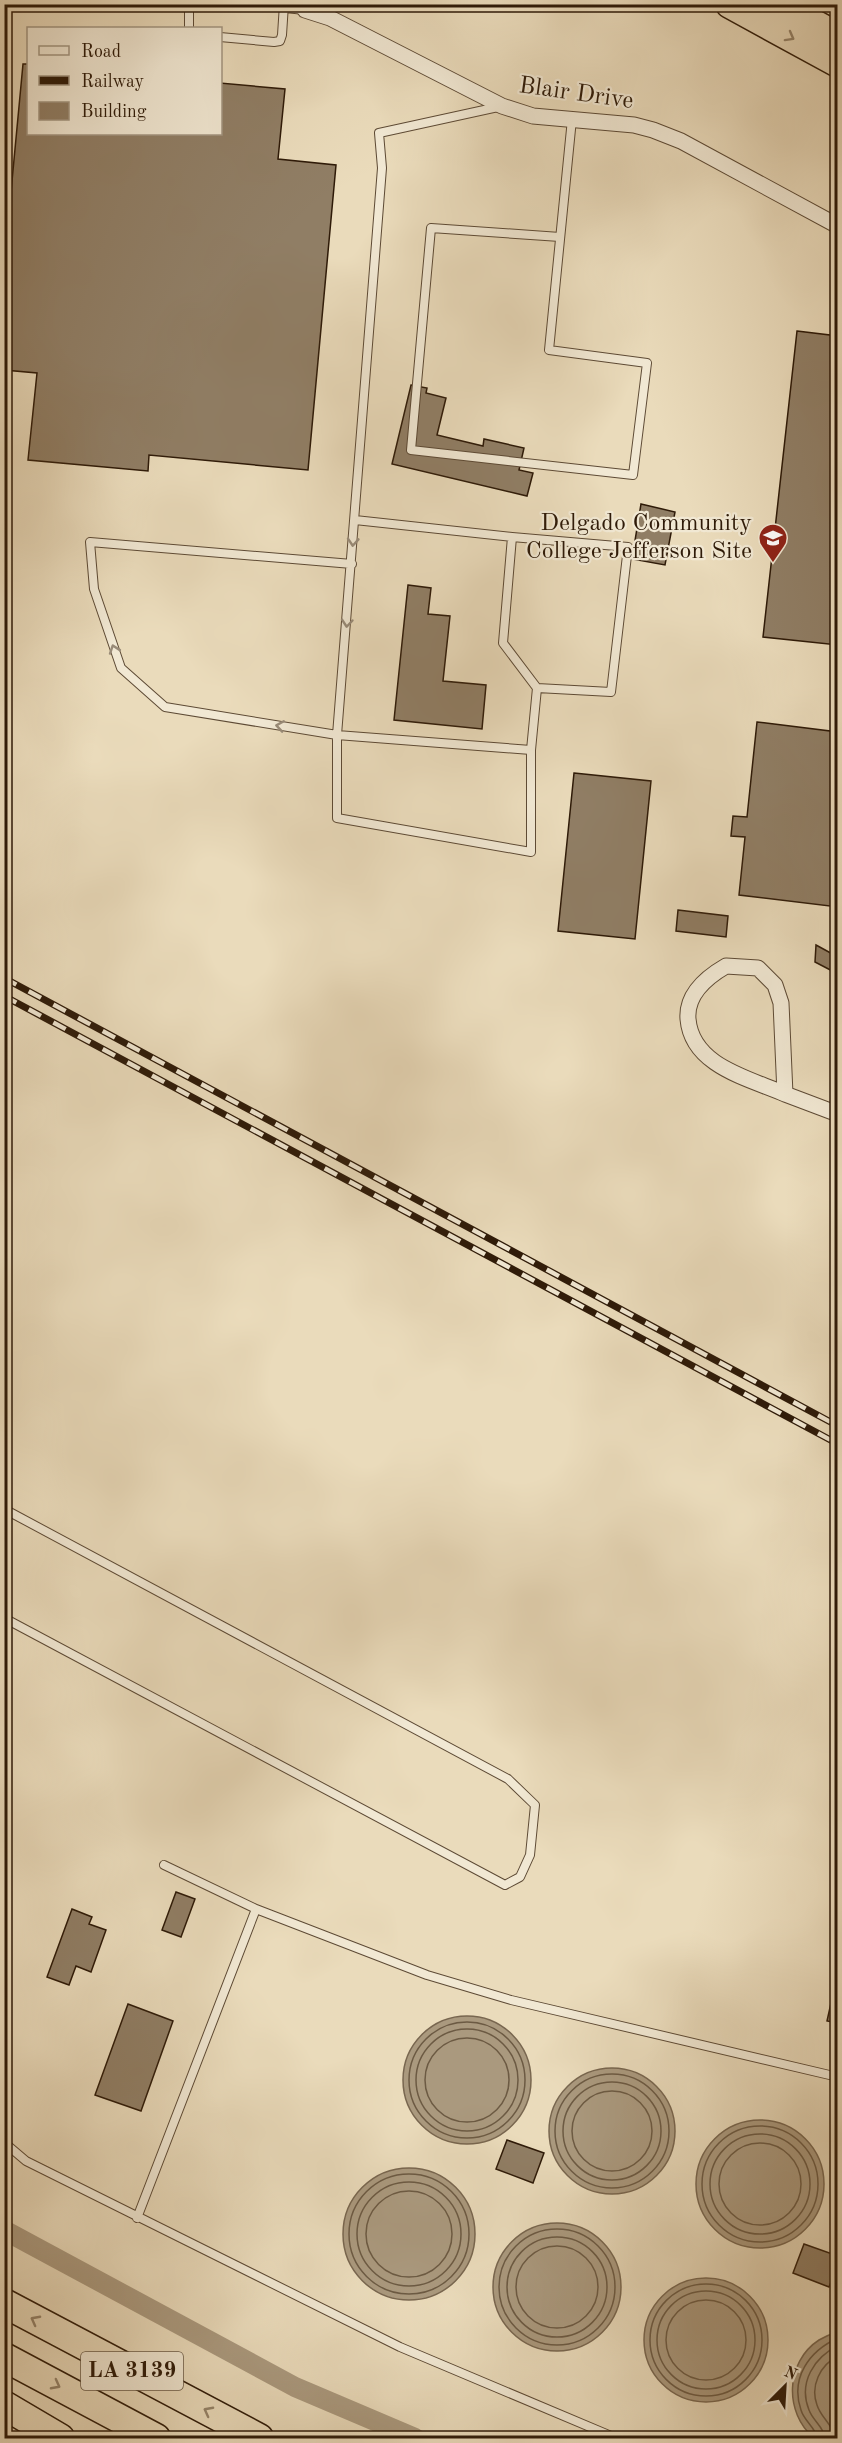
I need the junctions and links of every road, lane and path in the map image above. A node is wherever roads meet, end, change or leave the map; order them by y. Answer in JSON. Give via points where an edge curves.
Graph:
{"nodes":[{"id":1,"x":189,"y":4,"type":"edge"},
{"id":2,"x":778,"y":4,"type":"edge"},
{"id":3,"x":285,"y":6,"type":"edge"},
{"id":4,"x":739,"y":7,"type":"edge"},
{"id":5,"x":305,"y":10,"type":"joint"},
{"id":6,"x":189,"y":27,"type":"edge"},
{"id":7,"x":222,"y":37,"type":"edge"},
{"id":8,"x":837,"y":37,"type":"edge"},
{"id":9,"x":837,"y":63,"type":"edge"},
{"id":10,"x":502,"y":106,"type":"junction"},
{"id":11,"x":572,"y":119,"type":"junction"},
{"id":12,"x":837,"y":226,"type":"edge"},
{"id":13,"x":560,"y":237,"type":"junction"},
{"id":14,"x":355,"y":520,"type":"junction"},
{"id":15,"x":512,"y":537,"type":"junction"},
{"id":16,"x":352,"y":564,"type":"junction"},
{"id":17,"x":537,"y":688,"type":"junction"},
{"id":18,"x":337,"y":735,"type":"junction"},
{"id":19,"x":531,"y":750,"type":"junction"},
{"id":20,"x":785,"y":1094,"type":"junction"},
{"id":21,"x":837,"y":1114,"type":"edge"},
{"id":22,"x":4,"y":1509,"type":"edge"},
{"id":23,"x":4,"y":1618,"type":"edge"},
{"id":24,"x":164,"y":1865,"type":"dead end"},
{"id":25,"x":256,"y":1909,"type":"junction"},
{"id":26,"x":837,"y":2077,"type":"edge"},
{"id":27,"x":6,"y":2144,"type":"edge"},
{"id":28,"x":137,"y":2218,"type":"junction"},
{"id":29,"x":4,"y":2303,"type":"edge"},
{"id":30,"x":4,"y":2357,"type":"edge"},
{"id":31,"x":4,"y":2405,"type":"edge"},
{"id":32,"x":60,"y":2439,"type":"edge"},
{"id":33,"x":156,"y":2439,"type":"edge"},
{"id":34,"x":259,"y":2439,"type":"edge"},
{"id":35,"x":616,"y":2439,"type":"edge"}],
"edges":[{"from":1,"to":6,"type":"lane"},
{"from":2,"to":8,"type":"highway"},
{"from":3,"to":5,"type":"lane"},
{"from":3,"to":7,"type":"lane","via":[[280,41]]},
{"from":4,"to":9,"type":"highway","one_way":true},
{"from":5,"to":10,"type":"street","name":"Blair Drive","via":[[330,18]]},
{"from":10,"to":11,"type":"street","name":"Blair Drive","via":[[533,116]]},
{"from":10,"to":14,"type":"lane","via":[[379,133],[382,168]]},
{"from":11,"to":12,"type":"street","name":"Blair Drive","via":[[634,125],[681,141]]},
{"from":11,"to":13,"type":"lane"},
{"from":13,"to":13,"type":"lane","via":[[549,350],[647,363],[633,475],[411,450],[431,228]]},
{"from":14,"to":15,"type":"lane"},
{"from":14,"to":16,"type":"lane","one_way":true},
{"from":15,"to":17,"type":"lane","via":[[503,643]]},
{"from":15,"to":17,"type":"lane","via":[[628,547],[611,692]]},
{"from":16,"to":18,"type":"lane","one_way":true},
{"from":18,"to":16,"type":"lane","one_way":true,"via":[[165,707],[121,668],[94,590],[90,542]]},
{"from":17,"to":19,"type":"lane"},
{"from":18,"to":19,"type":"lane"},
{"from":18,"to":19,"type":"lane","via":[[337,818],[531,852]]},
{"from":20,"to":20,"type":"street","via":[[719,1066],[700,1051],[689,1034],[687,1012],[693,995],[709,976],[726,966],[758,968],[775,985],[781,1003]]},
{"from":20,"to":21,"type":"street"},
{"from":22,"to":23,"type":"lane","via":[[508,1779],[535,1806],[531,1855],[520,1876],[505,1885]]},
{"from":24,"to":25,"type":"lane"},
{"from":25,"to":26,"type":"lane","via":[[427,1975],[511,2000]]},
{"from":25,"to":28,"type":"lane"},
{"from":27,"to":28,"type":"lane","via":[[26,2161]]},
{"from":28,"to":35,"type":"lane","via":[[400,2347]]},
{"from":34,"to":29,"type":"highway","number":"LA 3139","one_way":true},
{"from":30,"to":33,"type":"highway","number":"LA 3139","one_way":true},
{"from":31,"to":32,"type":"highway"}]}
